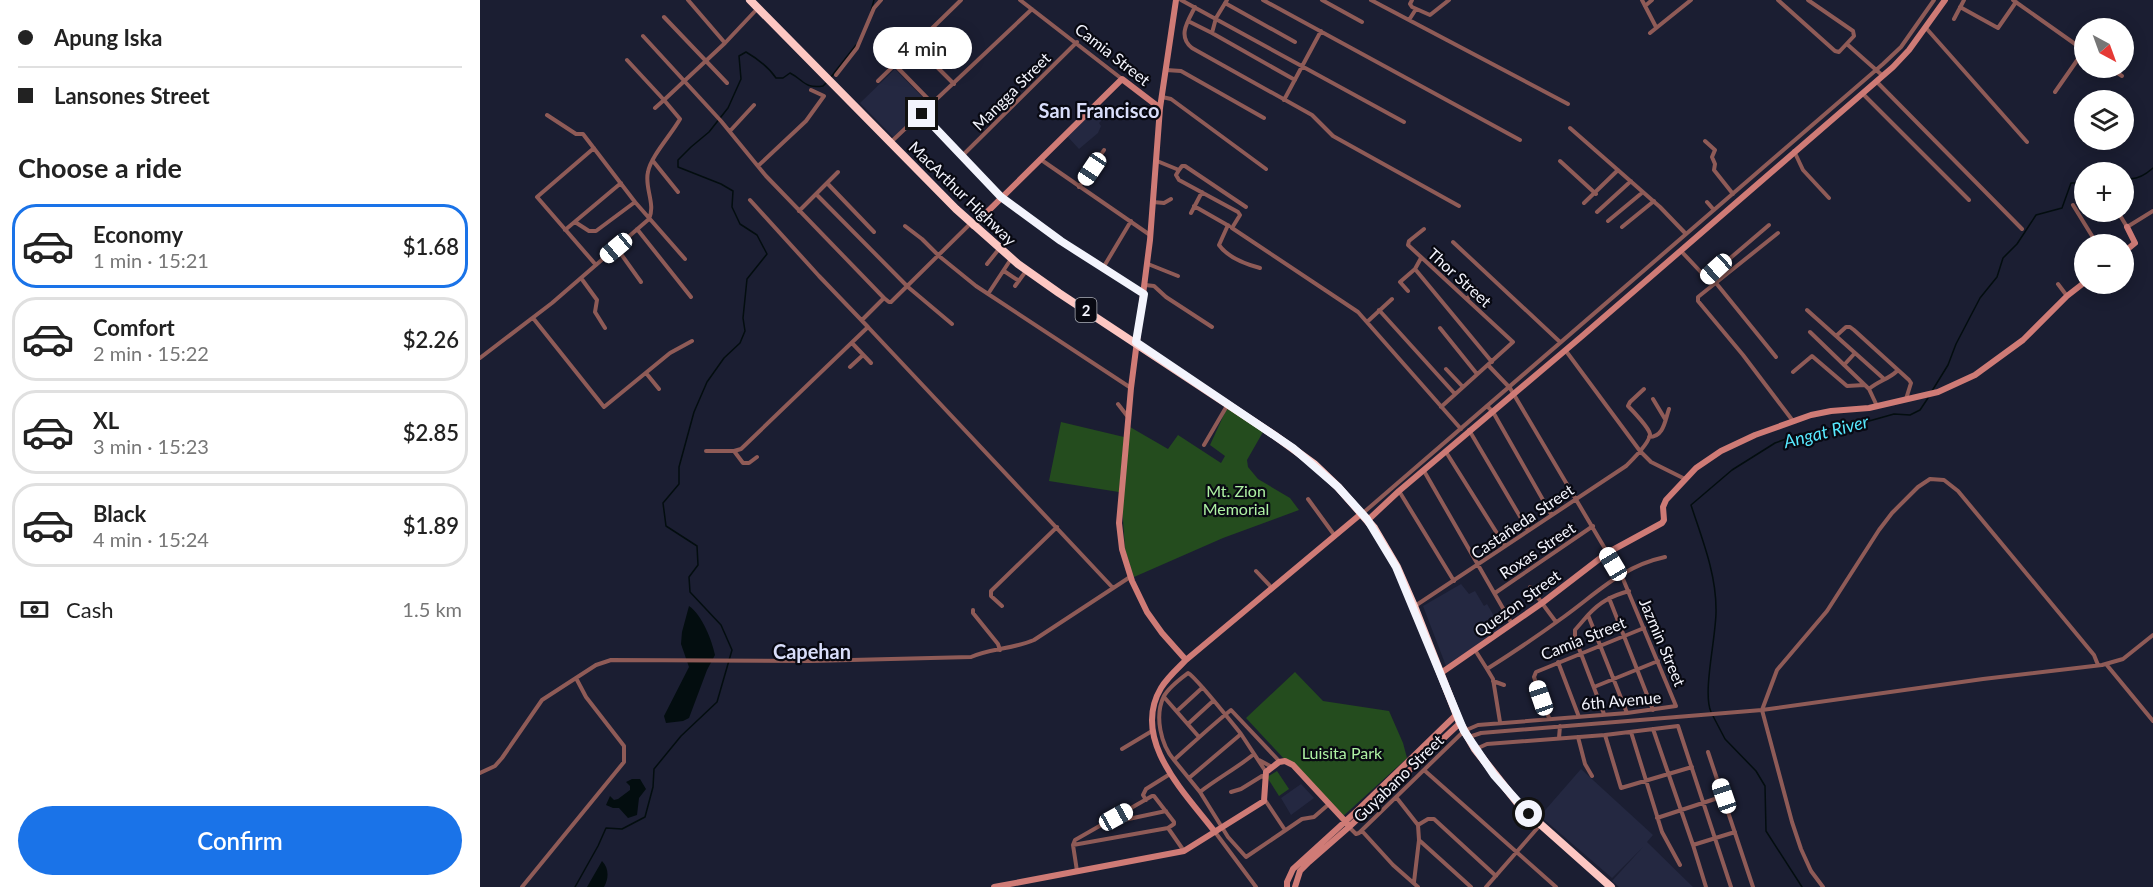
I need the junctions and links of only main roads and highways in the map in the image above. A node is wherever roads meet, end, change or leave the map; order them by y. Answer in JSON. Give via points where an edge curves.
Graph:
{"nodes":[{"id":1,"x":750,"y":0,"type":"edge"},
{"id":2,"x":1611,"y":887,"type":"edge"}],
"edges":[{"from":1,"to":2,"type":"highway","name":"MacArthur Highway","number":"2","via":[[972,224],[1011,258],[1314,464],[1365,517],[1394,562],[1475,749],[1520,806]]}]}
